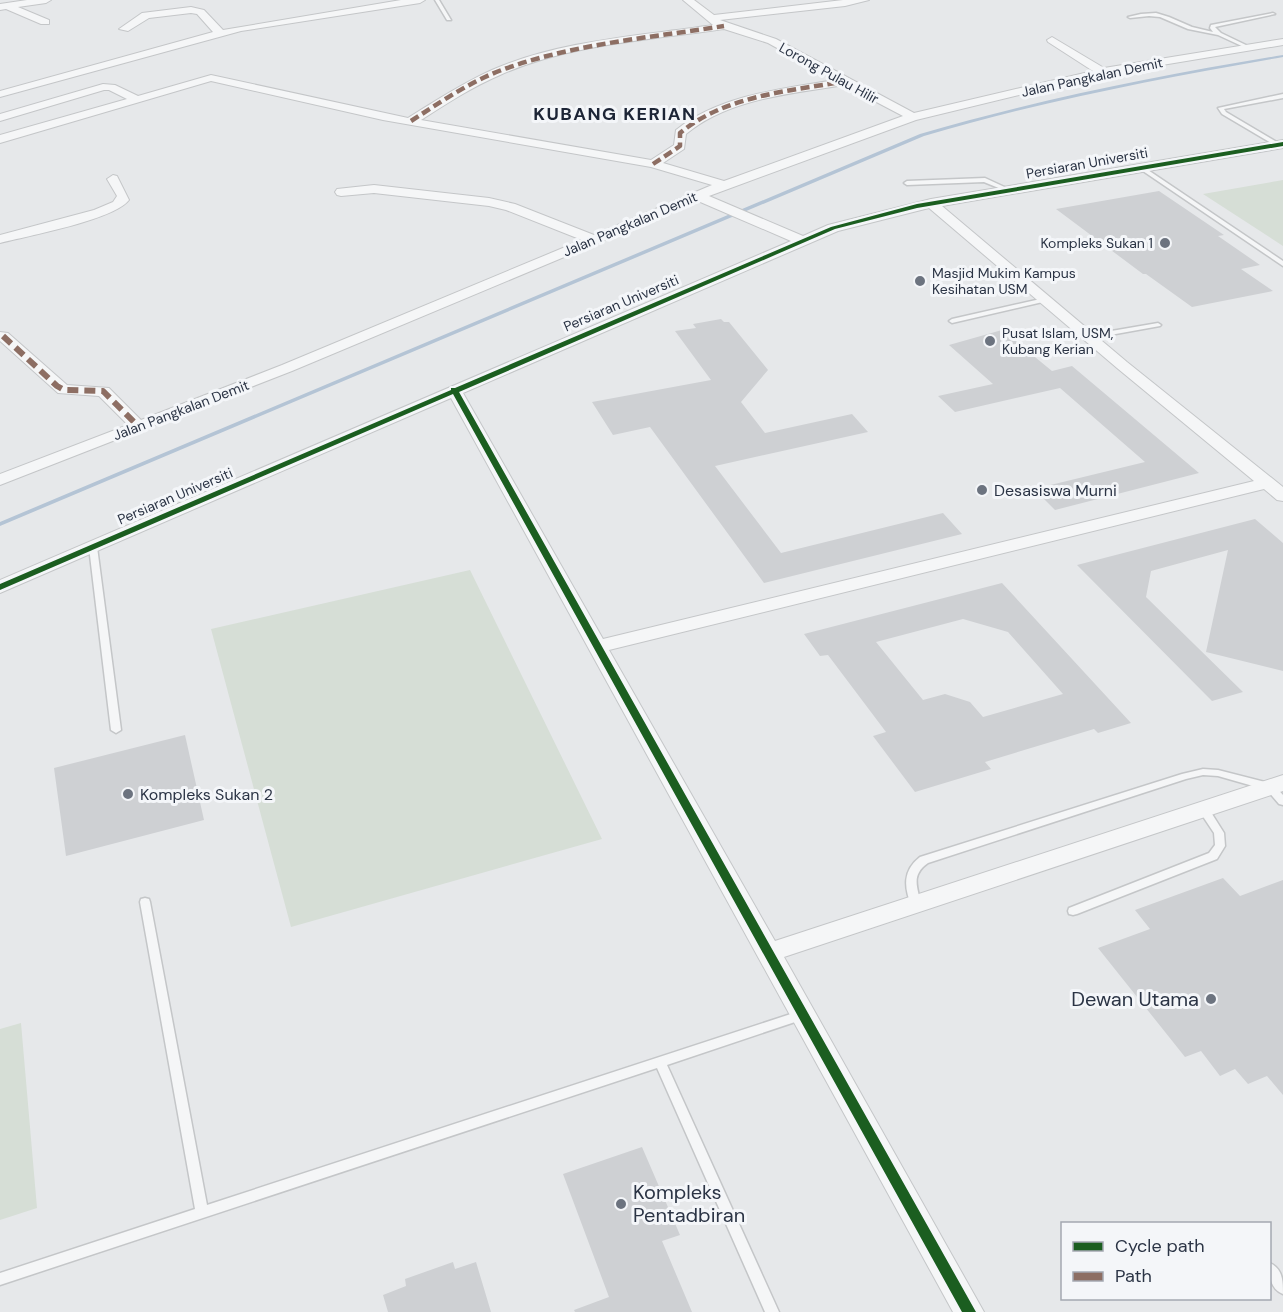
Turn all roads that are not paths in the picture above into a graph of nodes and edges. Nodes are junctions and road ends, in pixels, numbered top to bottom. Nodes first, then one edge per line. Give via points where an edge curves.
1 (46, 0) edge
2 (420, 0) edge
3 (437, 0) edge
4 (688, 0) edge
5 (795, 0) edge
6 (864, 0) edge
7 (4, 7) edge
8 (804, 8) junction
9 (1273, 14) dead end
10 (1130, 17) dead end
11 (449, 19) dead end
12 (710, 19) junction
13 (45, 22) dead end
14 (724, 26) junction
15 (124, 29) dead end
16 (220, 33) junction
17 (1219, 34) junction
18 (1052, 40) dead end
19 (1283, 42) edge
20 (1246, 47) junction
21 (1102, 72) junction
22 (847, 81) junction
23 (0, 94) edge
24 (1283, 96) edge
25 (136, 99) junction
26 (912, 117) junction
27 (0, 118) edge
28 (411, 121) junction
29 (0, 139) edge
30 (1280, 144) edge
31 (653, 164) junction
32 (1142, 168) junction
33 (113, 179) dead end
34 (907, 183) dead end
35 (724, 185) junction
36 (1008, 190) junction
37 (341, 192) dead end
38 (698, 196) junction
39 (931, 203) junction
40 (0, 238) edge
41 (593, 239) junction
42 (800, 240) junction
43 (1283, 264) edge
44 (1045, 300) junction
45 (952, 321) dead end
46 (1158, 325) dead end
47 (3, 336) dead end
48 (1088, 336) junction
49 (454, 390) junction
50 (138, 426) junction
51 (0, 480) edge
52 (1267, 483) junction
53 (1283, 496) edge
54 (93, 547) junction
55 (0, 587) edge
56 (597, 647) junction
57 (116, 730) dead end
58 (1278, 790) edge
59 (1203, 809) junction
60 (145, 902) dead end
61 (916, 904) junction
62 (1073, 911) dead end
63 (768, 953) junction
64 (803, 1015) junction
65 (660, 1062) junction
66 (202, 1213) junction
67 (1271, 1272) edge
68 (0, 1279) edge
69 (1283, 1288) edge
70 (772, 1312) edge
71 (969, 1312) edge

1 - 7 street
2 - 16 street
3 - 11 lane
4 - 12 street, Lorong Pulau Hilir
5 - 8 street
6 - 8 street
7 - 13 street
8 - 12 street
9 - 17 lane via 1213,26
10 - 17 lane via 1161,14 1190,28
12 - 14 street, Lorong Pulau Hilir
14 - 22 street, Lorong Pulau Hilir via 772,41
14 - 28 street via 561,51 497,72
15 - 16 street via 146,11 197,11
16 - 23 street
17 - 20 lane
18 - 21 street
19 - 20 street, Jalan Pangkalan Demit
20 - 21 street, Jalan Pangkalan Demit
21 - 26 street, Jalan Pangkalan Demit
22 - 26 street, Lorong Pulau Hilir
22 - 31 street via 736,104 702,116 680,133 680,146
24 - 30 lane via 1221,108
25 - 27 street via 103,87
25 - 28 street via 211,78
25 - 29 street
26 - 35 street, Jalan Pangkalan Demit
28 - 31 street
30 - 32 street, Persiaran Universiti
31 - 35 street
32 - 36 street, Persiaran Universiti
32 - 43 lane
33 - 40 street via 123,196 118,205
34 - 36 lane via 986,180
35 - 38 street, Jalan Pangkalan Demit
36 - 39 street, Persiaran Universiti
37 - 41 street via 374,189 489,202
38 - 41 street, Jalan Pangkalan Demit
38 - 42 street
39 - 42 street, Persiaran Universiti via 859,219
39 - 44 street
41 - 50 street, Jalan Pangkalan Demit via 288,368
42 - 49 street, Persiaran Universiti
44 - 45 lane
44 - 48 street
46 - 48 lane
47 - 50 street via 57,386 64,390 103,391
48 - 52 street
49 - 54 street, Persiaran Universiti
49 - 56 street
50 - 51 street, Jalan Pangkalan Demit
52 - 53 street
52 - 56 street
54 - 55 street, Persiaran Universiti
54 - 57 lane
56 - 63 street
58 - 59 street
58 - 61 lane via 1203,772 1041,821 914,866 911,874
59 - 61 street
59 - 62 lane via 1219,833 1220,846 1213,856
60 - 66 lane
61 - 63 street
63 - 64 street
64 - 65 lane
64 - 71 street
65 - 66 lane
65 - 70 lane
66 - 68 lane
67 - 69 lane

